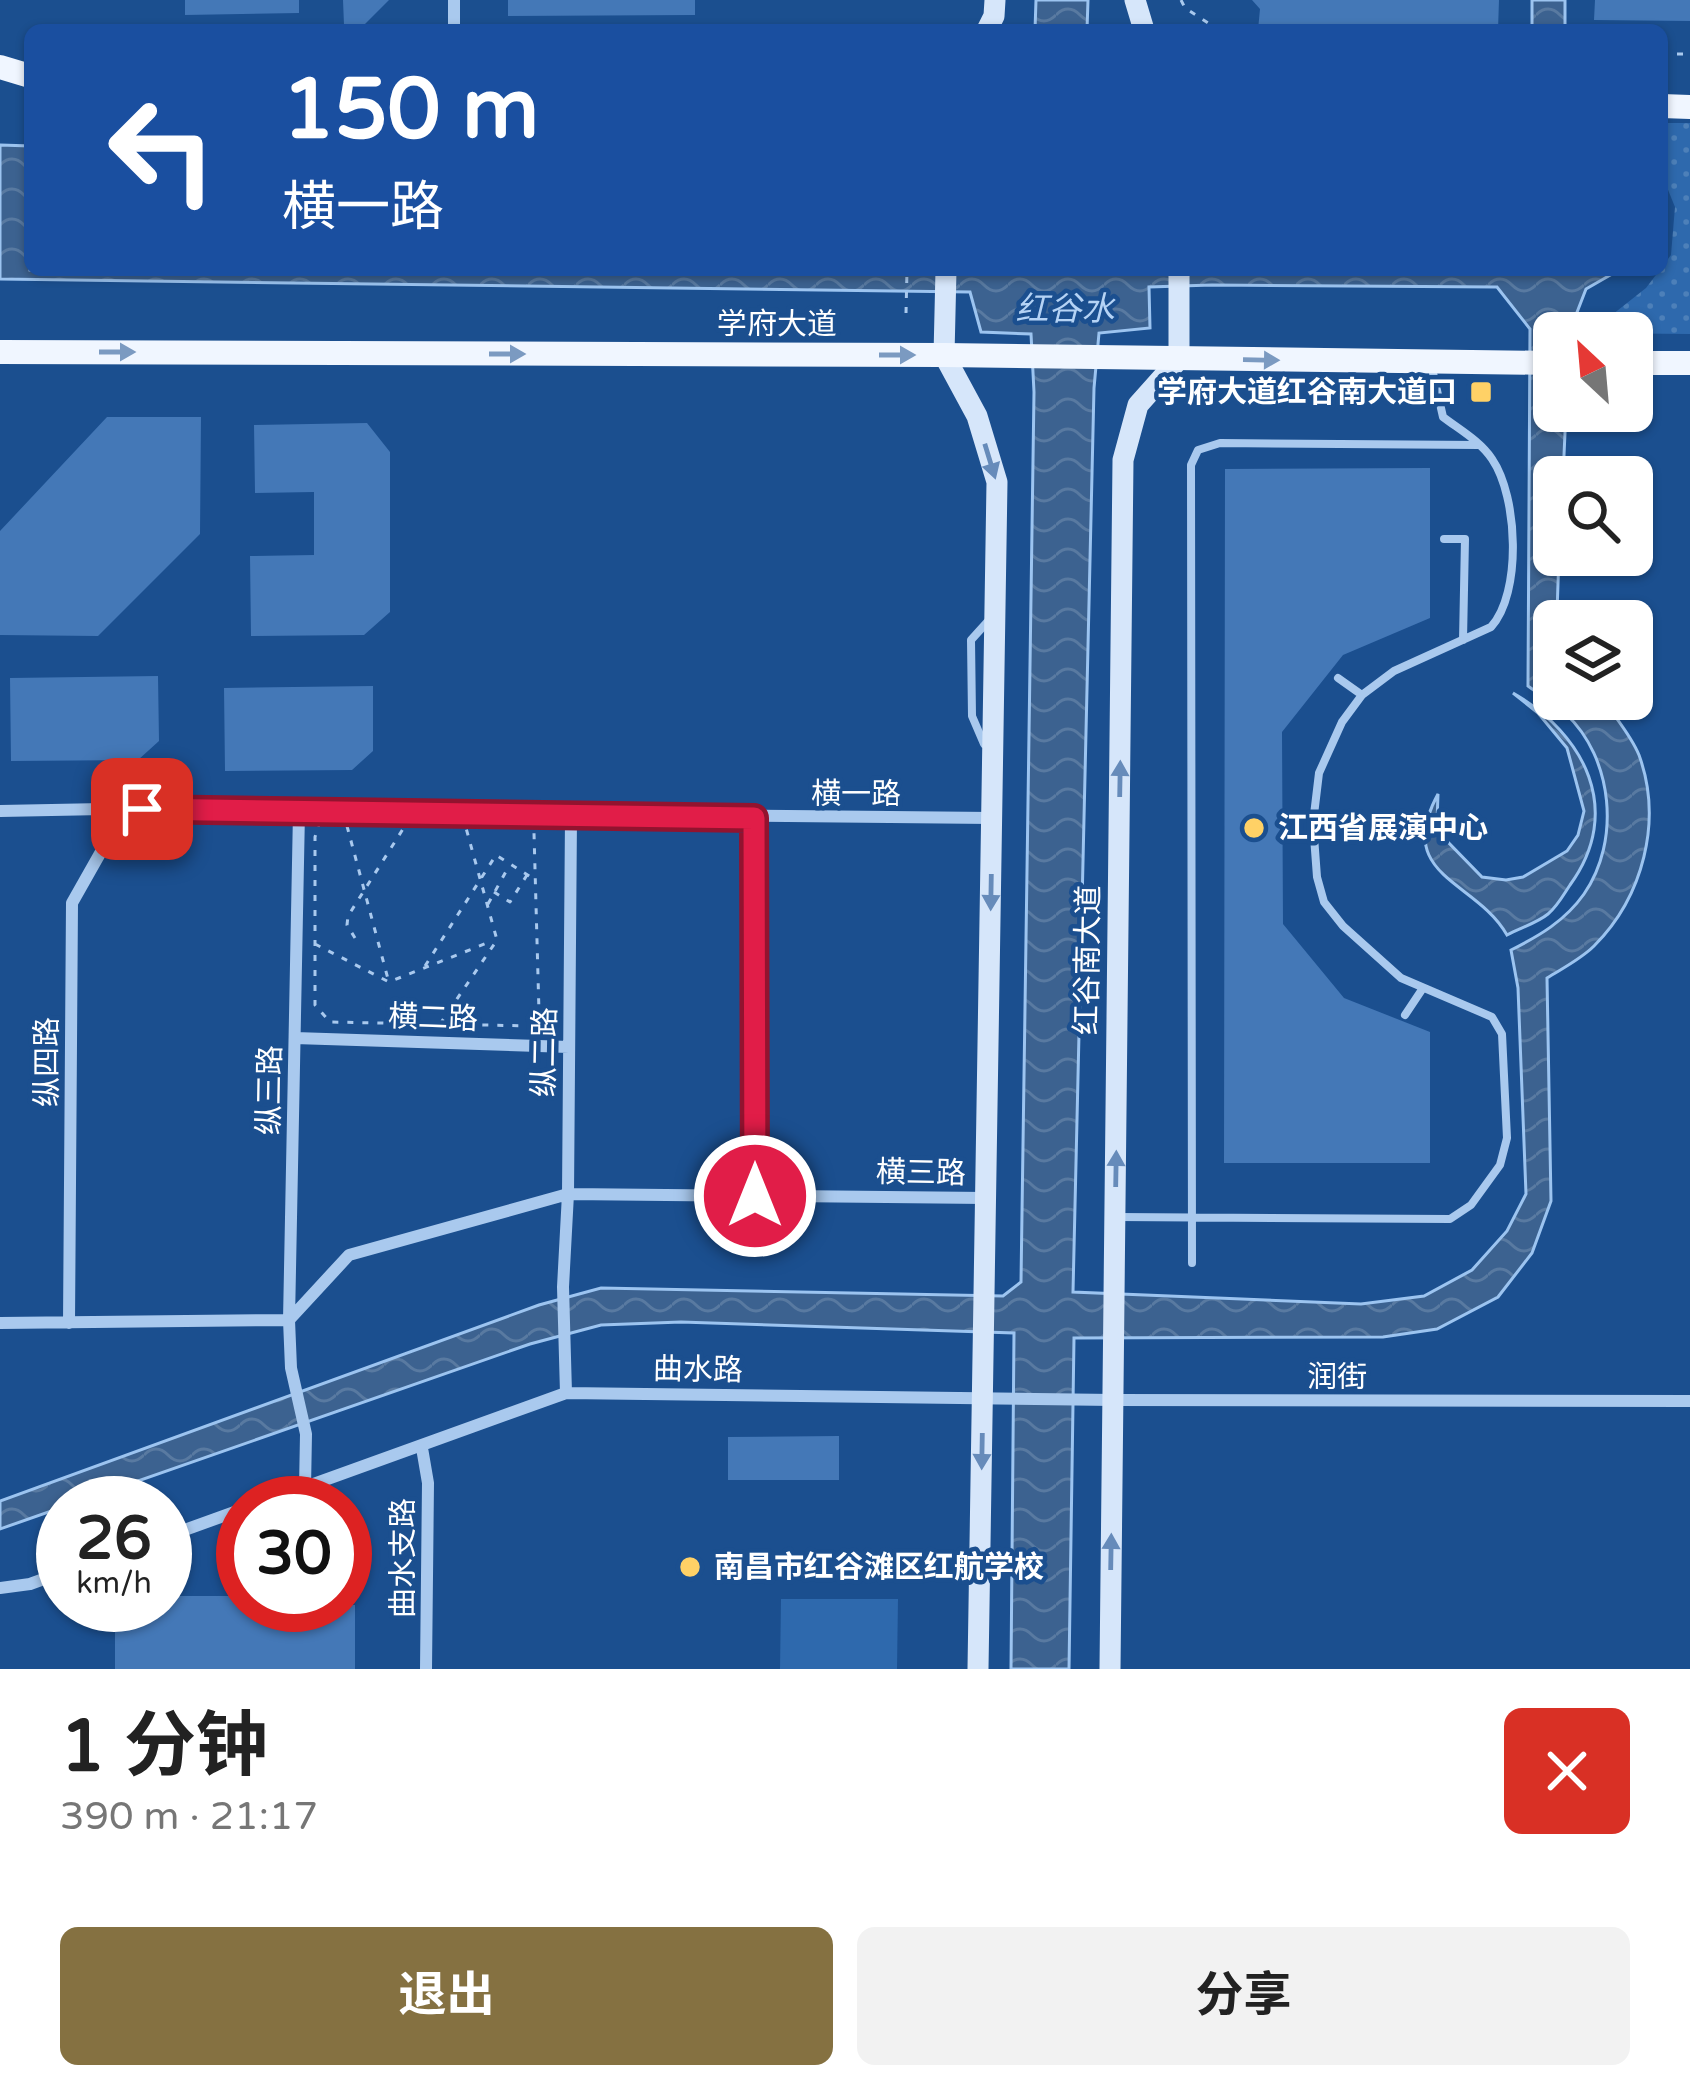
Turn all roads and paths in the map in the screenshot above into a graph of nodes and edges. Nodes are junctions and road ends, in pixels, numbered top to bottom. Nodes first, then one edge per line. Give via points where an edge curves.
1 (1181, 0) edge
2 (1210, 24) edge
3 (907, 276) edge
4 (946, 276) edge
5 (1179, 276) edge
6 (906, 313) dead end
7 (2, 352) edge
8 (944, 355) junction
9 (1179, 358) junction
10 (1431, 362) junction
11 (1533, 363) edge
12 (1653, 363) edge
13 (1690, 363) edge
14 (1481, 445) junction
15 (1444, 539) dead end
16 (1463, 640) junction
17 (1338, 678) dead end
18 (1362, 695) junction
19 (103, 808) junction
20 (0, 812) edge
21 (299, 812) junction
22 (344, 814) junction
23 (462, 816) junction
24 (410, 817) junction
25 (571, 817) junction
26 (754, 818) junction
27 (992, 818) junction
28 (510, 864) junction
29 (527, 875) junction
30 (481, 879) junction
31 (536, 880) junction
32 (364, 891) junction
33 (494, 892) junction
34 (488, 904) junction
35 (355, 938) dead end
36 (497, 940) junction
37 (315, 944) junction
38 (424, 968) junction
39 (389, 982) junction
40 (1423, 988) junction
41 (1405, 1016) dead end
42 (440, 1024) junction
43 (295, 1038) junction
44 (569, 1047) junction
45 (568, 1193) junction
46 (755, 1196) junction
47 (986, 1198) junction
48 (1115, 1217) junction
49 (1192, 1218) junction
50 (1192, 1263) dead end
51 (289, 1320) junction
52 (0, 1323) edge
53 (69, 1323) junction
54 (566, 1393) junction
55 (984, 1397) junction
56 (1112, 1400) junction
57 (1690, 1401) edge
58 (422, 1448) junction
59 (305, 1476) edge
60 (340, 1476) edge
61 (36, 1581) edge
62 (0, 1588) edge
63 (426, 1669) edge
64 (978, 1669) edge
65 (1110, 1669) edge

1 - 2 path
3 - 6 path
4 - 8 main road
5 - 9 main road
7 -> 8 main road, 学府大道
8 - 9 main road, 学府大道
8 -> 27 main road via 977,416 997,482
9 -> 10 main road, 学府大道
48 -> 9 main road, 红谷南大道 via 1123,460 1138,405
10 - 11 main road, 学府大道
10 - 14 lane via 1443,417
12 - 13 main road
14 - 16 lane via 1507,493 1513,582 1501,615
14 - 49 lane via 1220,443 1198,450 1191,465
15 - 16 lane via 1465,539
16 - 18 lane via 1394,670
17 - 18 lane
18 - 40 lane via 1319,773 1317,878 1342,926
19 - 20 street, 横一路
19 - 21 street, 横一路
19 - 53 street, 纵四路 via 102,850 72,903
21 - 22 street, 横一路
21 - 43 street, 纵三路
22 - 23 street, 横一路
22 - 24 path
22 - 32 path
22 - 37 path via 320,820 315,837
23 - 24 path
23 - 25 street, 横一路
23 - 30 path
23 - 31 path via 517,818 527,826
24 - 32 path
25 - 26 street, 横一路
25 - 44 street, 纵二路
26 - 27 street, 横一路
26 - 46 street
27 -> 47 main road
28 - 29 path
28 - 30 path via 496,855
28 - 33 path
29 - 31 path
29 - 33 path via 510,902
30 - 34 path
30 - 38 path
31 - 42 path via 535,1026
32 - 35 path via 348,916
32 - 39 path
33 - 34 path
34 - 36 path
36 - 38 path
36 - 42 path
37 - 39 path
37 - 42 path via 315,1005 330,1022
38 - 39 path
40 - 41 lane
40 - 49 lane via 1492,1017 1502,1034 1507,1138 1500,1165 1471,1205 1450,1219
43 - 44 street, 横二路
43 - 51 street, 纵三路
44 - 45 street, 纵二路
45 - 46 street, 横三路
45 - 51 street, 横三路 via 349,1255
45 - 54 street, 纵二路
46 - 47 street, 横三路
47 - 55 main road
48 - 49 lane
48 - 56 main road, 红谷南大道
49 - 50 lane
51 - 53 street
51 - 59 street, 纵三路
52 - 53 street
54 - 55 street, 曲水路
54 - 58 street, 曲水路
55 - 56 street, 润街
55 -> 64 main road
56 - 57 street, 润街
65 -> 56 main road, 红谷南大道
58 - 60 street, 曲水路
58 - 63 street, 曲水支路
61 - 62 street

